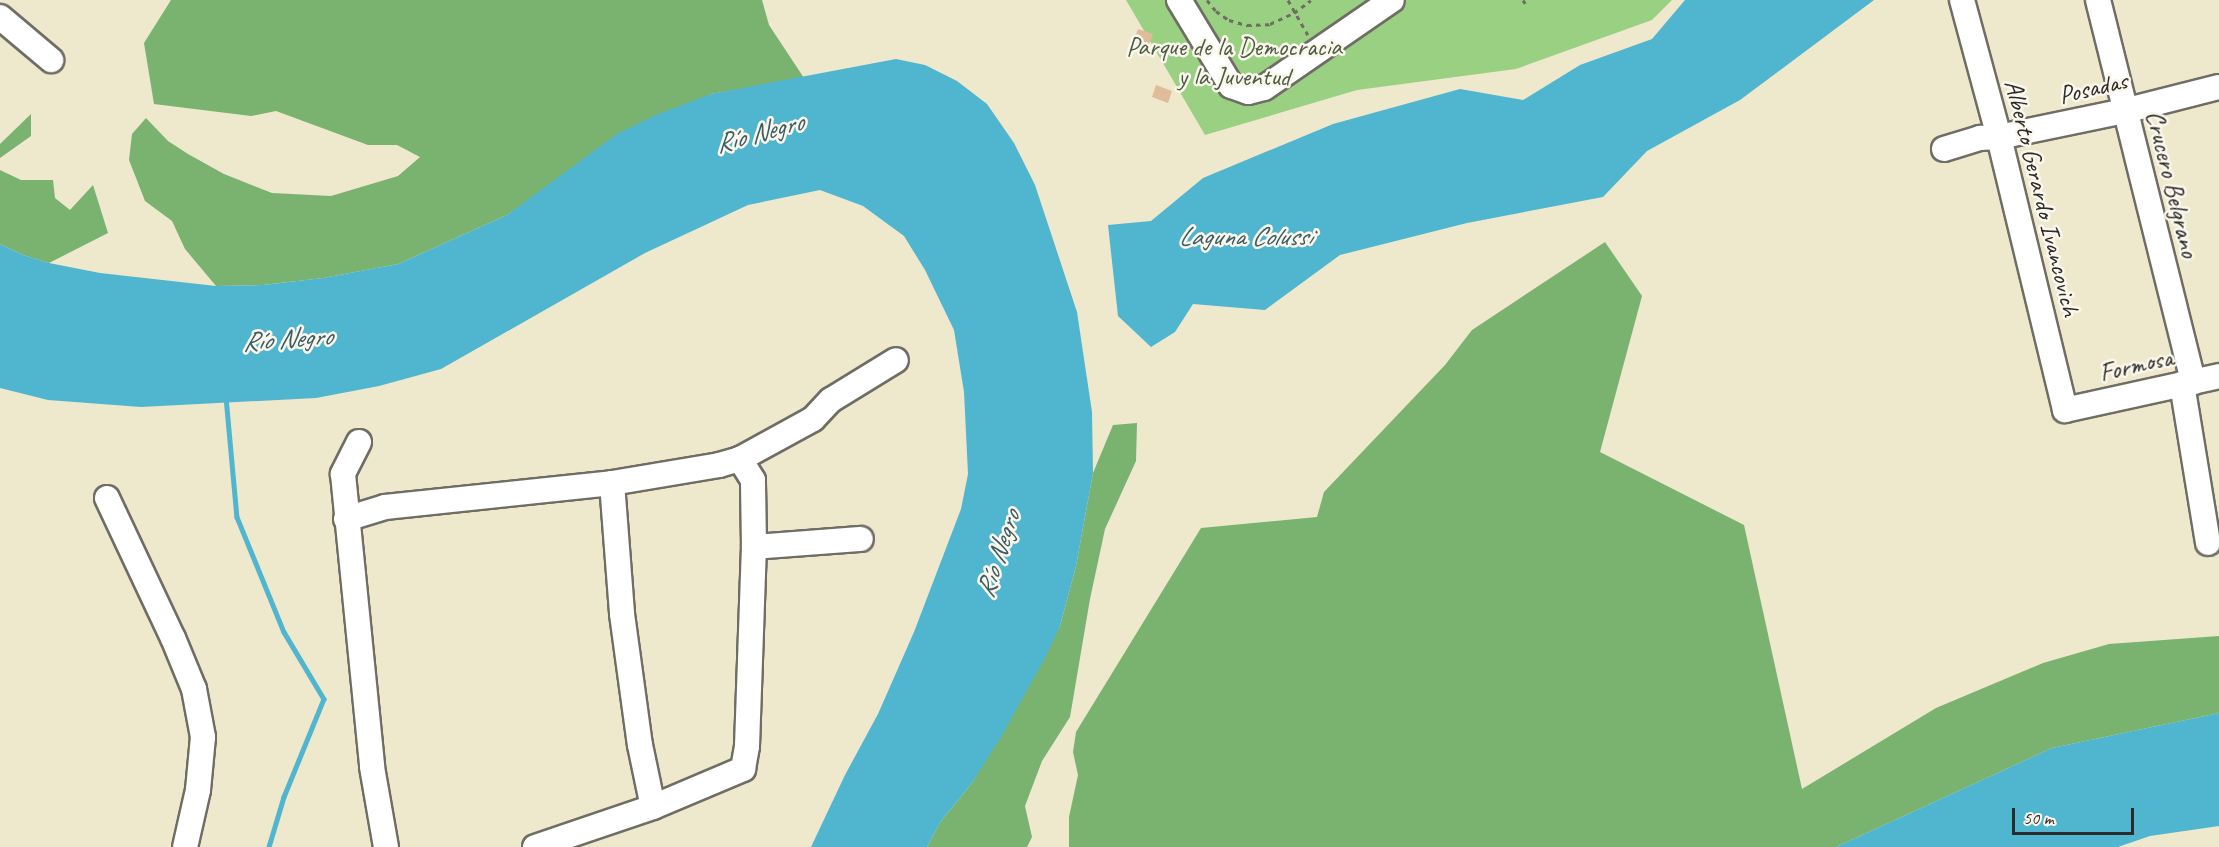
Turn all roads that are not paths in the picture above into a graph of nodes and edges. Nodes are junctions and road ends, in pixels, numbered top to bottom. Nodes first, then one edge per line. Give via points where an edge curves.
1 (1179, 0) edge
2 (1392, 0) edge
3 (1962, 0) edge
4 (2098, 0) edge
5 (0, 17) edge
6 (51, 60) dead end
7 (2219, 87) edge
8 (2124, 111) junction
9 (1999, 137) junction
10 (1944, 149) dead end
11 (896, 360) dead end
12 (2219, 376) edge
13 (2188, 383) junction
14 (2065, 410) joint
15 (359, 442) dead end
16 (740, 459) junction
17 (612, 483) junction
18 (107, 498) dead end
19 (346, 519) junction
20 (861, 538) dead end
21 (2208, 543) dead end
22 (754, 547) junction
23 (653, 807) junction
24 (185, 847) edge
25 (386, 847) edge
26 (535, 847) edge

1 - 2 street via 1231,86 1248,92 1264,88
3 - 9 street, Alberto Gerardo Ivancovich
4 - 8 street, Crucero Belgrano
5 - 6 street
7 - 8 street, Posadas
8 - 9 street, Posadas
8 - 13 street, Crucero Belgrano
9 - 10 street, Posadas via 1980,138
9 - 14 street, Alberto Gerardo Ivancovich
11 - 16 street via 831,400 813,419
12 - 13 street, Formosa
13 - 14 street, Formosa
13 - 21 street, Crucero Belgrano
15 - 19 street via 342,474
16 - 17 street
16 - 22 street via 753,480
17 - 19 street via 417,502
17 - 23 street via 622,614 640,745
18 - 24 street via 194,689 203,737 198,790
19 - 25 street via 372,766
20 - 22 street
22 - 23 street via 747,746 742,769
23 - 26 street

